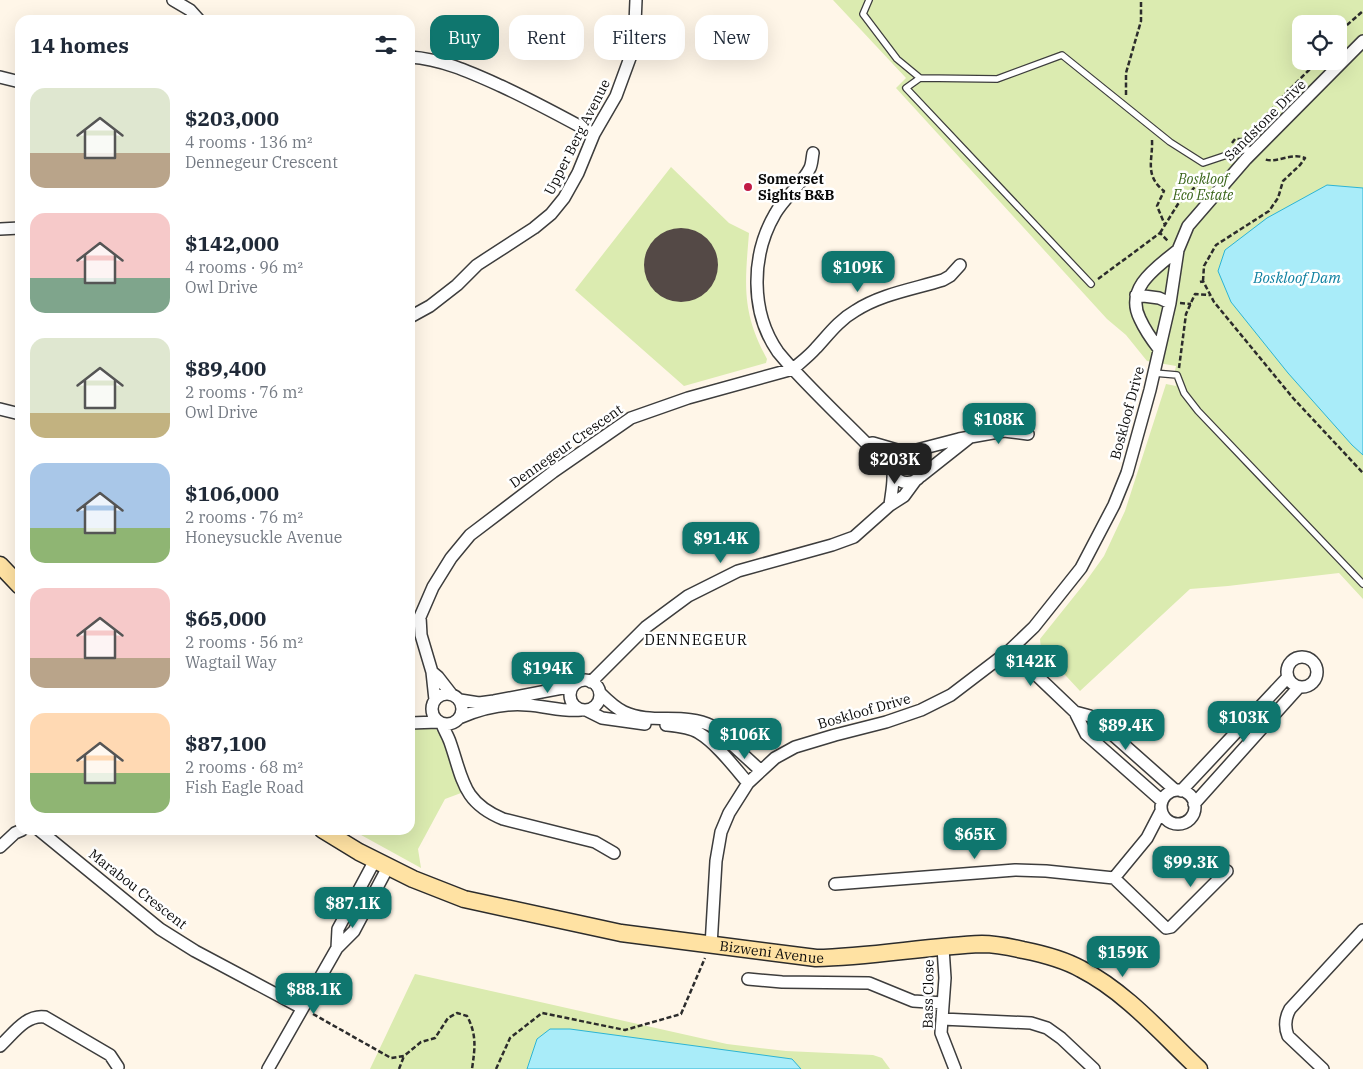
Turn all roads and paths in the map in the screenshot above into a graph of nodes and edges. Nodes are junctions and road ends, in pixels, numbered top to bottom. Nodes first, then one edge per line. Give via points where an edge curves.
1 (173, 0) edge
2 (636, 0) edge
3 (869, 0) edge
4 (1363, 11) edge
5 (194, 15) edge
6 (1347, 25) edge
7 (1363, 41) edge
8 (415, 57) edge
9 (0, 77) edge
10 (920, 78) junction
11 (15, 81) edge
12 (594, 134) junction
13 (1255, 150) junction
14 (813, 153) dead end
15 (15, 228) edge
16 (0, 229) edge
17 (1178, 250) junction
18 (960, 265) dead end
19 (1091, 284) joint
20 (1136, 294) junction
21 (1210, 295) junction
22 (1170, 302) junction
23 (415, 314) edge
24 (1159, 350) junction
25 (793, 369) junction
26 (1154, 373) junction
27 (1178, 375) junction
28 (0, 408) edge
29 (15, 412) edge
30 (1028, 434) dead end
31 (971, 437) junction
32 (867, 444) junction
33 (906, 452) junction
34 (892, 472) junction
35 (1363, 473) edge
36 (918, 479) junction
37 (890, 505) junction
38 (0, 565) edge
39 (15, 581) edge
40 (1363, 584) edge
41 (415, 616) edge
42 (1010, 650) junction
43 (432, 672) junction
44 (1287, 678) junction
45 (591, 682) junction
46 (573, 686) junction
47 (1299, 688) junction
48 (600, 693) junction
49 (456, 697) junction
50 (433, 705) junction
51 (584, 710) junction
52 (1075, 712) junction
53 (415, 720) edge
54 (458, 720) junction
55 (415, 723) edge
56 (440, 723) junction
57 (703, 728) junction
58 (450, 741) junction
59 (733, 745) junction
60 (723, 754) junction
61 (761, 771) junction
62 (748, 783) junction
63 (1178, 790) junction
64 (1194, 804) junction
65 (1162, 806) junction
66 (1174, 823) junction
67 (15, 833) edge
68 (45, 835) edge
69 (332, 835) edge
70 (1147, 838) junction
71 (0, 847) edge
72 (614, 853) dead end
73 (382, 863) junction
74 (1227, 871) dead end
75 (1114, 878) junction
76 (835, 884) dead end
77 (1363, 930) edge
78 (711, 946) junction
79 (943, 948) junction
80 (748, 979) dead end
81 (943, 1003) junction
82 (302, 1008) junction
83 (942, 1019) junction
84 (0, 1046) edge
85 (404, 1056) junction
86 (118, 1067) dead end
87 (268, 1069) edge
88 (399, 1069) edge
89 (472, 1069) edge
90 (496, 1069) edge
91 (955, 1069) edge
92 (1094, 1069) edge
93 (1199, 1069) edge
94 (1324, 1069) edge

1 - 5 street
2 - 12 street, Upper Berg Avenue via 634,47 616,96
3 - 10 lane via 863,14 897,60
4 - 6 path
7 - 13 street, Sandstone Drive
8 - 12 street via 466,71
9 - 11 street
10 - 13 lane via 997,79 1062,55 1170,142 1203,163 1242,150
10 - 19 lane via 906,88
12 - 23 street, Upper Berg Avenue via 578,173 551,214
13 - 17 street, Sandstone Drive via 1188,226
13 - 21 path via 1269,161 1298,155 1305,158 1283,181 1278,198 1269,210 1216,246 1204,266 1201,282
14 - 25 street via 810,168 775,213 767,230 758,270 763,322 778,351
15 - 16 street
17 - 19 path via 1160,233
17 - 20 street via 1152,271
17 - 22 street, Boskloof Drive
18 - 25 street via 943,280 865,304 837,325
20 - 22 street
20 - 24 street via 1139,318
21 - 27 path via 1195,294 1186,314
21 - 35 path via 1292,398
22 - 24 street, Boskloof Drive
24 - 26 street, Boskloof Drive
25 - 32 street
25 - 41 street, Dennegeur Crescent via 688,398 631,418 616,427 470,535 450,558
26 - 27 lane
26 - 42 street, Boskloof Drive via 1127,473 1100,534 1081,568 1034,627
27 - 40 lane via 1184,393 1198,411
28 - 29 street
30 - 31 street via 1004,430
31 - 33 street
31 - 36 street
32 - 33 street
32 - 34 street
33 - 34 street via 894,459
33 - 36 street via 915,454 923,464
34 - 36 street via 903,483
34 - 37 street
36 - 37 street via 904,496
37 - 45 street via 854,537 738,571 688,596 646,627
38 - 39 street
41 - 43 street, Dennegeur Crescent
42 - 52 street
42 - 61 street, Boskloof Drive via 951,695 886,722 795,747 775,758
43 - 49 street, Dennegeur Crescent
43 - 50 street, Dennegeur Crescent
44 - 47 street
44 - 47 street via 1287,668 1293,660 1302,657 1311,661 1316,669 1316,679 1309,686
44 - 63 street
45 - 46 street via 581,680
45 - 48 street
46 - 49 street via 494,701 478,702
46 - 51 street via 570,700
47 - 64 street
48 - 51 street via 595,706
48 - 57 street via 617,708 640,717 689,719
49 - 50 street via 442,695
49 - 54 street via 462,709
50 - 53 street
50 - 56 street via 435,718
51 - 54 street via 527,704 486,709
51 - 57 street via 602,718
52 - 63 street via 1096,720
52 - 65 street via 1086,734
54 - 56 street
54 - 58 street
55 - 56 street
56 - 58 street
57 - 59 street via 712,726
57 - 60 street
58 - 72 street via 462,781 477,804 489,813 595,842
59 - 60 street
59 - 61 street
60 - 62 street
61 - 62 street, Boskloof Drive
62 - 78 street, Boskloof Drive via 721,832
63 - 64 street via 1189,795
63 - 65 street via 1165,796
64 - 66 street via 1190,819 1181,824
65 - 66 street via 1166,819
65 - 70 street
66 - 70 street
67 - 71 street
68 - 82 street, Marabou Crescent via 160,929
69 - 73 street, Bizweni Avenue
70 - 75 street
73 - 78 street, Bizweni Avenue via 464,899 622,933
73 - 82 street via 338,929 337,948
74 - 75 street via 1171,927 1166,928
75 - 76 street via 1015,870
77 - 94 street via 1286,1017 1288,1036
78 - 79 street, Bizweni Avenue via 816,958
78 - 90 path via 681,1014 625,1030 542,1013 510,1038
79 - 81 street, Bass Close
79 - 93 street, Bizweni Avenue via 984,944 1013,948 1045,954 1080,968 1126,1001
80 - 81 street via 869,983 898,996
81 - 83 street, Bass Close
82 - 85 path via 390,1058
82 - 87 street
83 - 91 street, Bass Close via 941,1033
83 - 92 street via 1031,1023 1048,1028
84 - 86 street via 27,1020 39,1016 110,1055
85 - 88 path
85 - 89 path via 421,1042 435,1038 448,1018 457,1013 467,1016 473,1027

